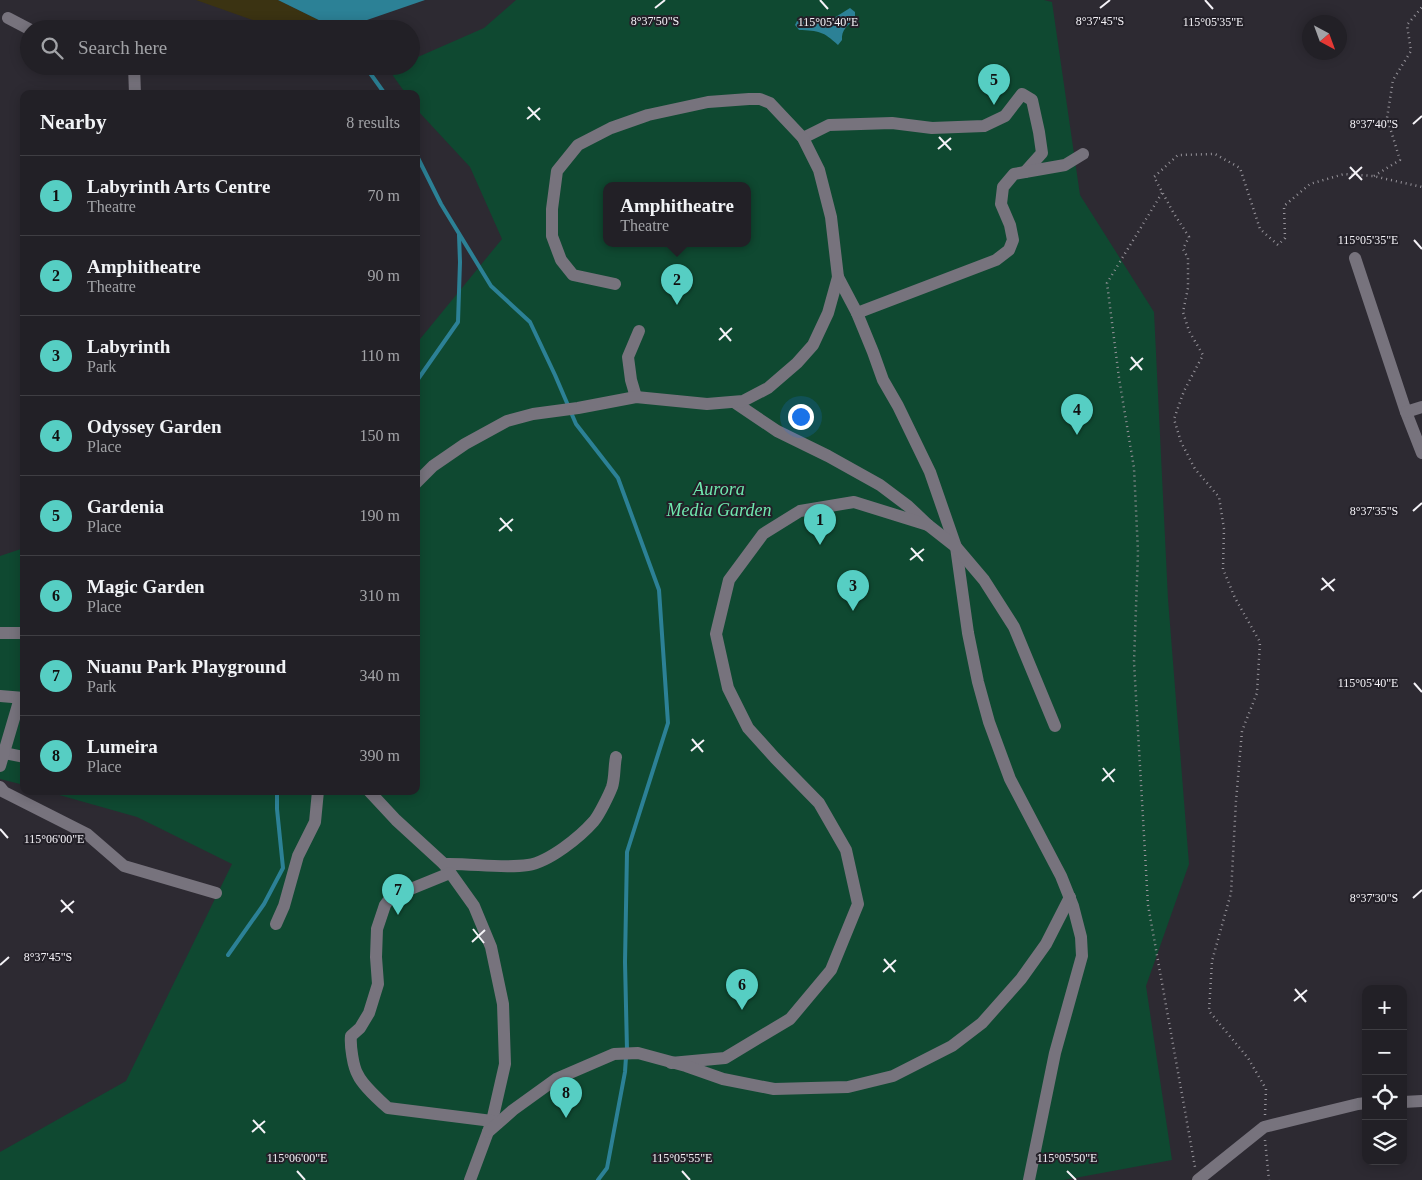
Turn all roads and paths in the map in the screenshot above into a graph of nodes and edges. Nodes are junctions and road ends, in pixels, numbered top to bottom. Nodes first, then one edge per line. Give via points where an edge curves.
1 (1422, 7) edge
2 (8, 18) dead end
3 (20, 24) edge
4 (134, 75) edge
5 (135, 90) edge
6 (803, 138) junction
7 (1083, 154) dead end
8 (1025, 172) junction
9 (1373, 176) junction
10 (1422, 187) edge
11 (1162, 193) junction
12 (1355, 258) dead end
13 (838, 277) junction
14 (615, 284) dead end
15 (856, 313) junction
16 (639, 331) dead end
17 (636, 397) junction
18 (734, 402) junction
19 (1422, 407) edge
20 (1406, 412) junction
21 (1422, 453) edge
22 (420, 479) edge
23 (928, 525) junction
24 (956, 547) junction
25 (0, 633) edge
26 (20, 633) edge
27 (0, 696) edge
28 (20, 698) edge
29 (20, 703) edge
30 (1055, 726) dead end
31 (2, 752) edge
32 (20, 755) edge
33 (616, 757) dead end
34 (0, 766) edge
35 (0, 787) edge
36 (318, 795) edge
37 (373, 795) edge
38 (447, 868) junction
39 (216, 893) dead end
40 (1070, 896) junction
41 (276, 924) dead end
42 (671, 1063) junction
43 (1422, 1101) edge
44 (1407, 1102) edge
45 (1362, 1104) edge
46 (490, 1127) junction
47 (1264, 1127) junction
48 (1197, 1175) edge
49 (470, 1180) edge
50 (1029, 1180) edge
51 (1269, 1180) edge

1 - 9 path via 1407,25 1411,51 1393,80 1387,118 1400,160
2 - 3 street
4 - 5 street
6 - 8 street via 829,125 892,122 932,128 984,126 1005,116 1022,94 1032,100 1042,154
6 - 13 street via 818,170 832,217
6 - 14 street via 770,103 749,98 708,102 648,115 611,128 578,145 557,171 552,236 561,260 573,275
7 - 8 street via 1064,165
8 - 15 street via 1014,174 1003,187 1001,204 1013,240 1009,250 996,260
9 - 10 path
9 - 11 path via 1344,174 1310,184 1284,206 1285,238 1278,245 1260,229 1240,168 1216,154 1178,155 1154,177
11 - 47 path via 1189,237 1183,249 1188,258 1188,288 1183,312 1189,332 1203,355 1174,419 1195,469 1219,496 1224,529 1223,569 1260,642 1256,693 1242,731 1231,893 1212,961 1209,1011 1248,1058 1266,1088
11 - 48 path via 1108,283 1134,468 1138,552 1134,662 1148,905
12 - 20 street
13 - 15 street
13 - 18 street via 828,312 813,345 768,388 743,401
15 - 24 street via 883,380 930,472
16 - 17 street via 628,357
17 - 18 street via 707,404
17 - 22 street via 507,421 465,444
18 - 23 street via 778,431 880,485
19 - 20 street
20 - 21 street
23 - 24 street
23 - 42 street via 854,502 800,511 763,534 729,580 716,634 728,688 748,728 818,803 846,850 858,904 831,970 790,1019 725,1058
24 - 30 street via 984,580 1014,627
24 - 40 street via 968,633 989,722 1010,779
25 - 26 street
27 - 28 street
29 - 31 street
31 - 32 street
31 - 34 street
33 - 38 street via 612,786 594,820 551,857 529,865
35 - 39 street via 87,834 124,866
36 - 41 street via 315,822 298,856
37 - 38 street
38 - 46 street via 474,906 491,947 503,1004 505,1064
38 - 46 street via 391,897 385,905 378,929 378,984 369,1013 351,1036 350,1044 358,1075 388,1108
40 - 42 street via 1046,944 982,1023 952,1046 894,1076 848,1087 774,1089 722,1079
40 - 50 street via 1081,937 1082,956 1055,1054
42 - 46 street via 638,1053 614,1054 556,1079
43 - 44 street
45 - 47 street
46 - 49 street
47 - 48 street
47 - 51 path

